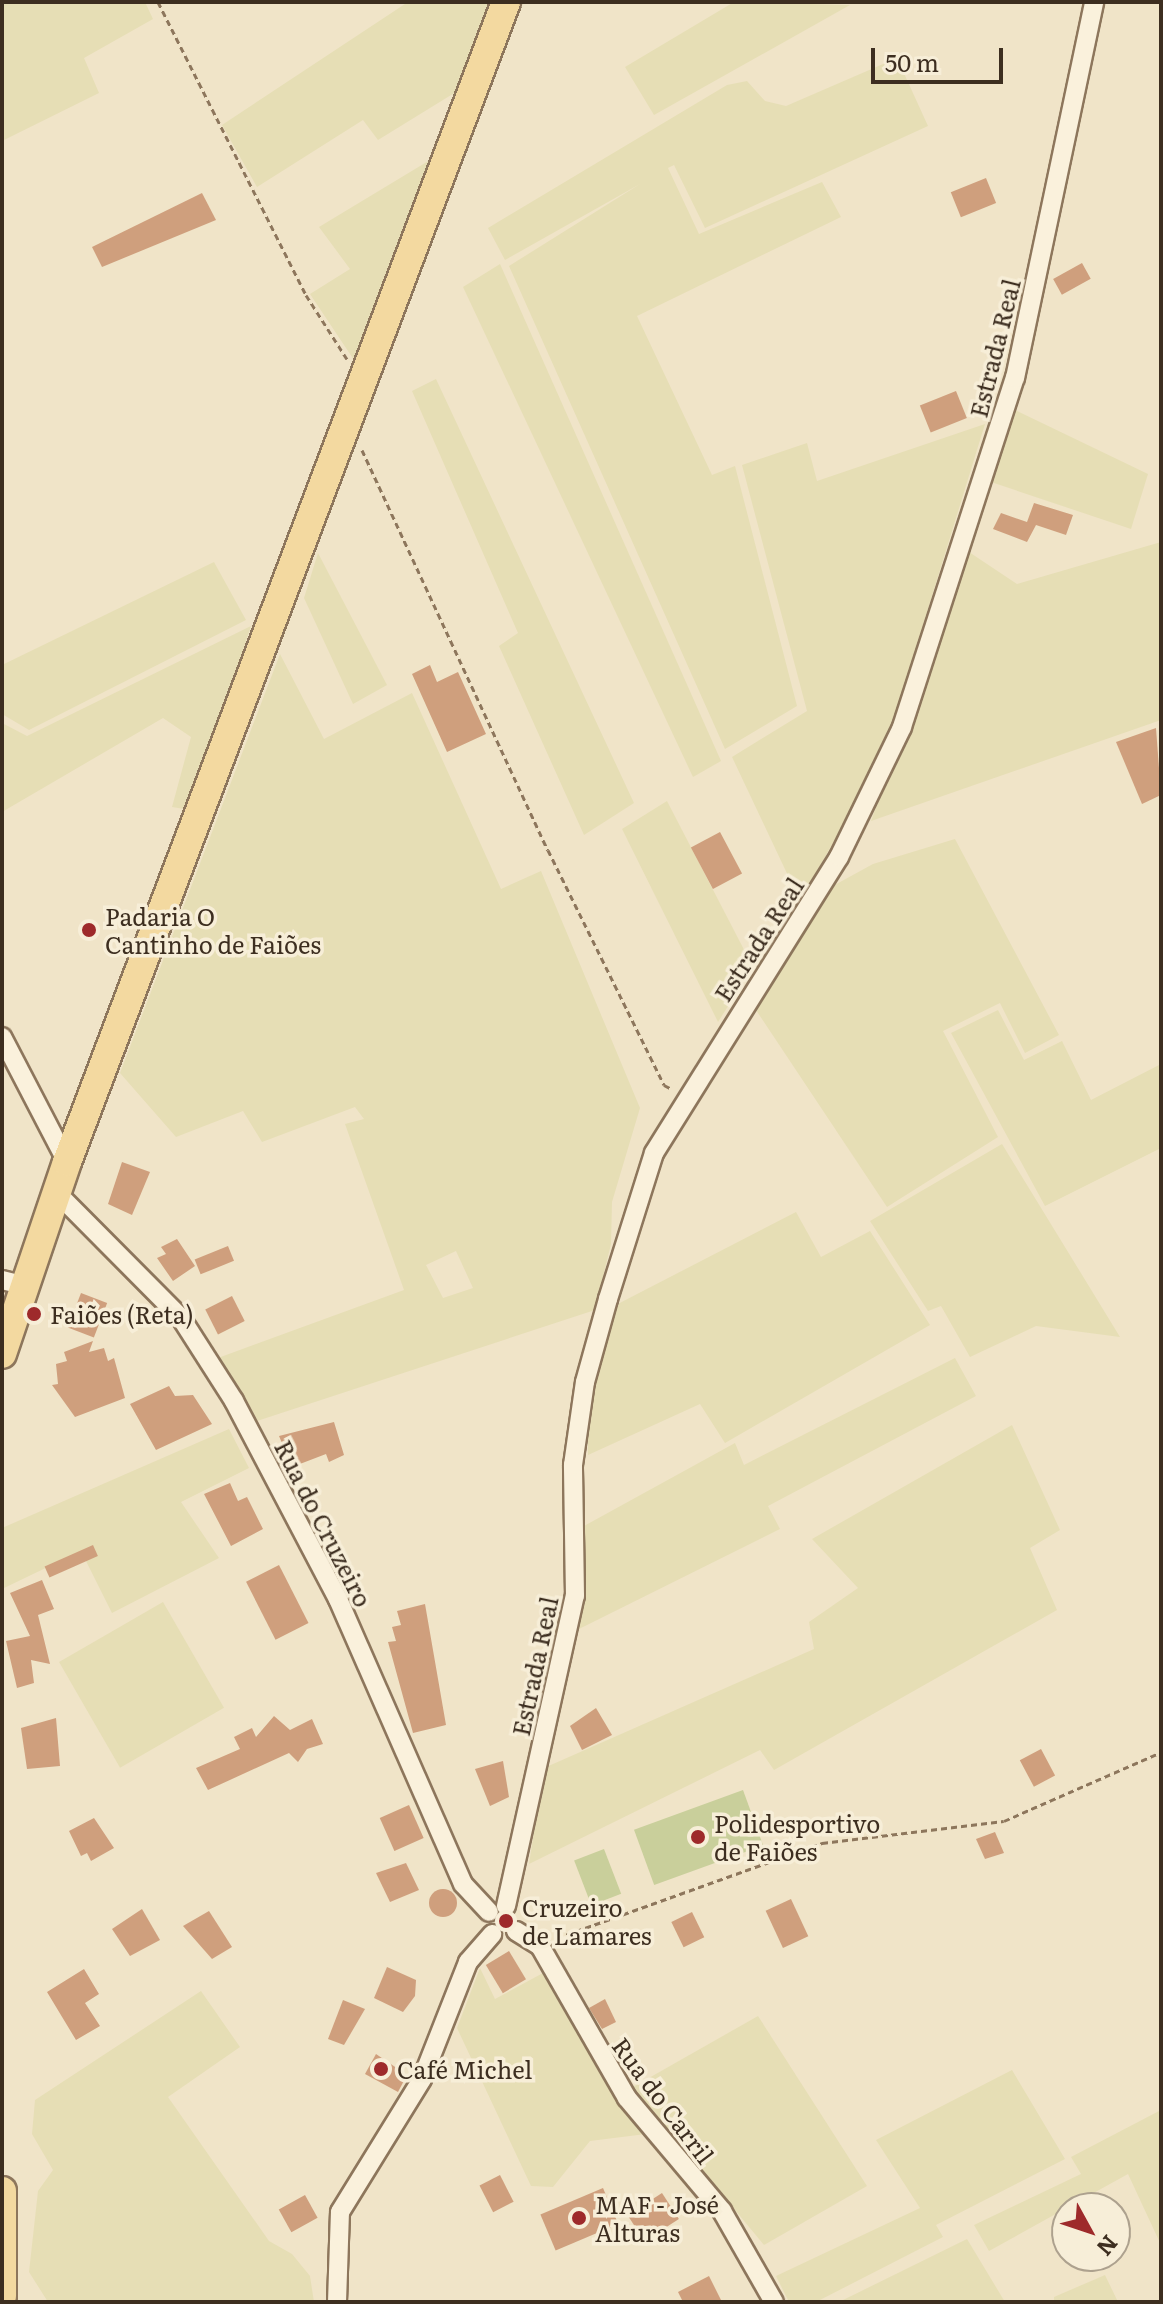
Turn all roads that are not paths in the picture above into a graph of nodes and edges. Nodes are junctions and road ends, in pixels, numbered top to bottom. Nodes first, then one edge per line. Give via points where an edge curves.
1 (506, 2) edge
2 (1094, 2) edge
3 (2, 1037) edge
4 (67, 1162) junction
5 (57, 1193) junction
6 (14, 1283) edge
7 (2, 1354) edge
8 (498, 1909) junction
9 (516, 1931) junction
10 (492, 1934) junction
11 (2, 2191) edge
12 (2, 2298) edge
13 (13, 2302) edge
14 (337, 2302) edge
15 (774, 2302) edge

1 - 4 main road
2 - 8 street, Estrada Real via 1015,378 902,727 839,857 654,1153 585,1382 573,1465 575,1596
3 - 4 street
4 - 5 main road
5 - 6 main road
5 - 8 street, Rua do Cruzeiro via 181,1318 234,1401 338,1599 463,1884
6 - 7 main road
8 - 9 street via 516,1913
8 - 10 street
9 - 10 street via 507,1937
9 - 15 street, Rua do Carril via 540,1946 627,2098 722,2211
10 - 14 street via 468,1962 422,2079 340,2212
11 - 12 main road
12 - 13 street

